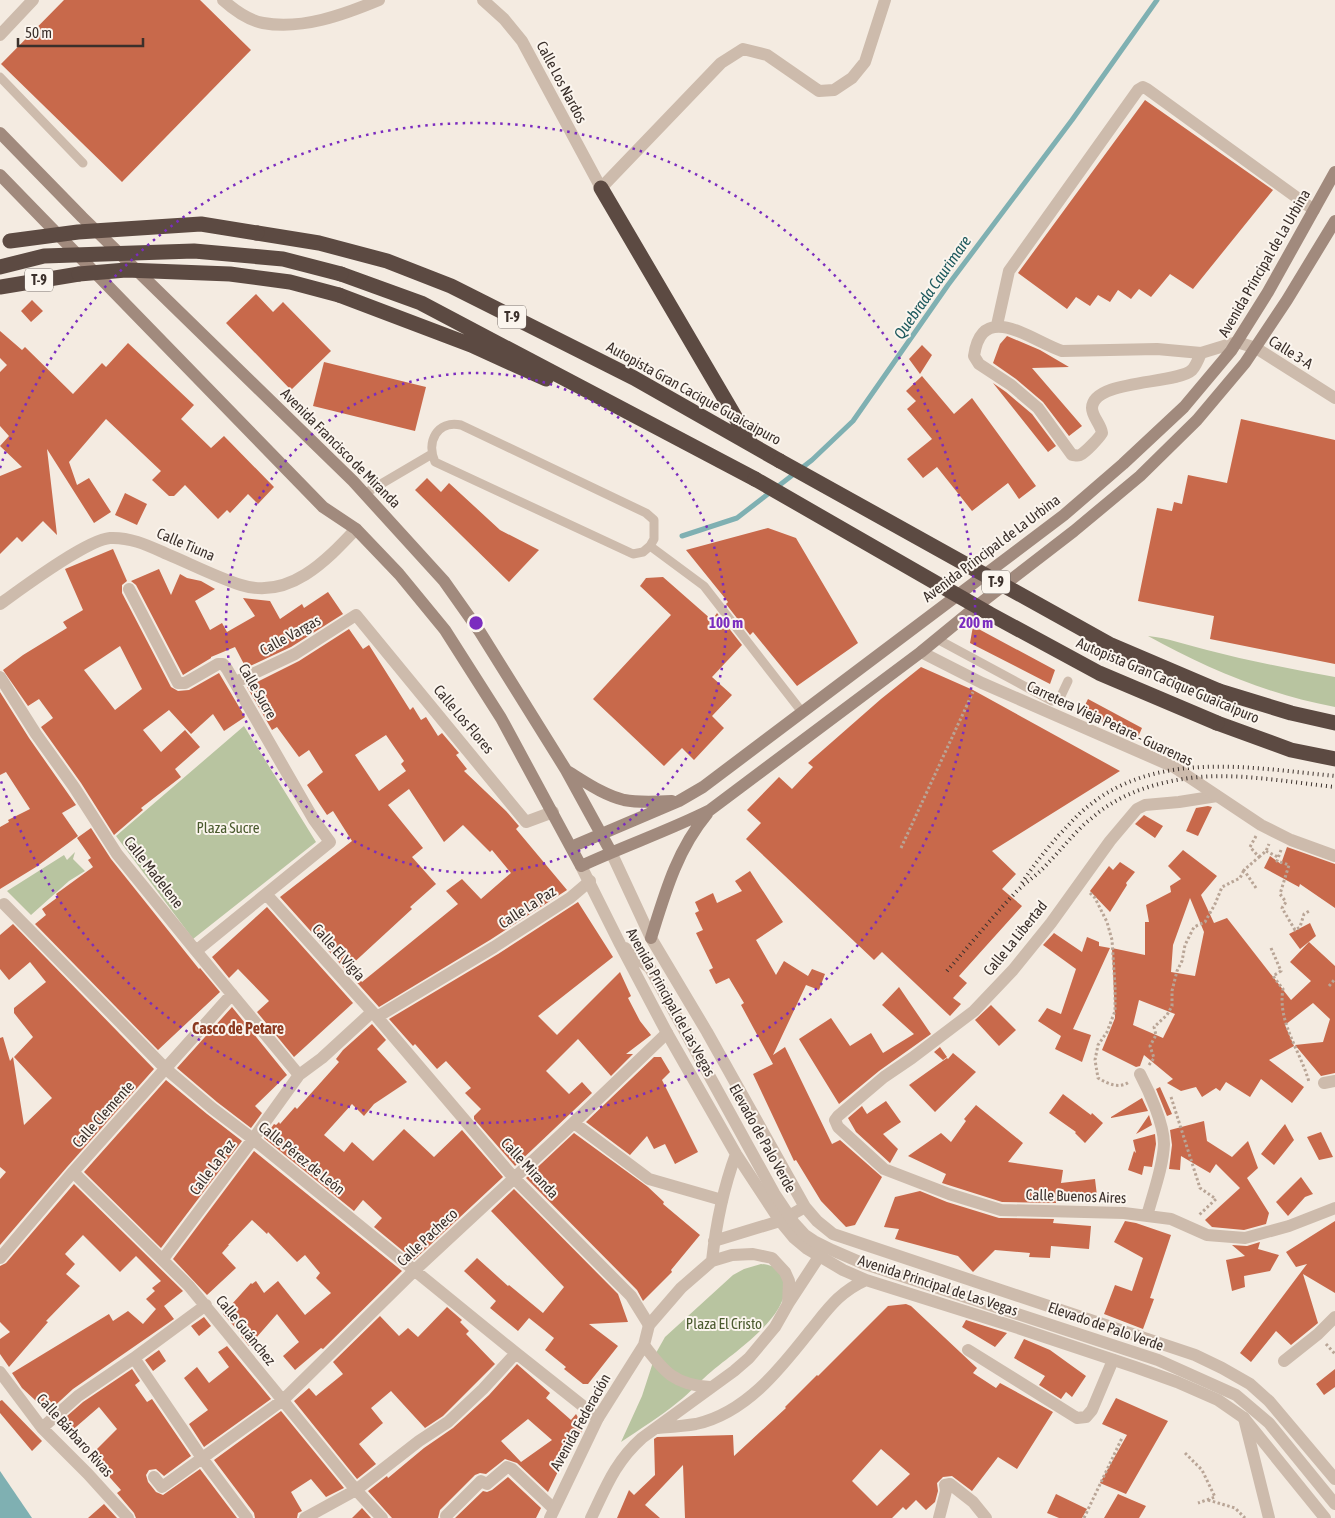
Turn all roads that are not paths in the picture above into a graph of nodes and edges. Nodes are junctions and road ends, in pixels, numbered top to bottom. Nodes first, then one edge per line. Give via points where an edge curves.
1 (33, 0) edge
2 (222, 0) edge
3 (379, 0) edge
4 (483, 0) edge
5 (885, 0) edge
6 (0, 36) edge
7 (0, 77) edge
8 (0, 133) edge
9 (83, 163) dead end
10 (1335, 172) edge
11 (0, 175) edge
12 (601, 188) junction
13 (1314, 210) junction
14 (1335, 221) edge
15 (0, 243) edge
16 (0, 267) edge
17 (0, 287) edge
18 (997, 325) junction
19 (1237, 342) junction
20 (1256, 348) junction
21 (1201, 353) junction
22 (1335, 398) edge
23 (653, 426) junction
24 (750, 444) junction
25 (432, 454) junction
26 (364, 494) junction
27 (356, 529) junction
28 (650, 546) junction
29 (129, 589) dead end
30 (0, 604) edge
31 (358, 616) joint
32 (937, 639) junction
33 (921, 652) junction
34 (0, 677) edge
35 (1068, 681) dead end
36 (236, 682) junction
37 (802, 712) junction
38 (1335, 723) edge
39 (1335, 759) edge
40 (566, 770) junction
41 (1217, 796) junction
42 (679, 801) junction
43 (710, 810) junction
44 (553, 812) junction
45 (601, 833) junction
46 (571, 846) junction
47 (611, 852) junction
48 (1335, 856) edge
49 (581, 866) junction
50 (590, 881) junction
51 (266, 894) junction
52 (4, 904) dead end
53 (651, 938) junction
54 (620, 944) junction
55 (196, 952) junction
56 (650, 968) junction
57 (232, 994) junction
58 (374, 1015) junction
59 (388, 1032) joint
60 (667, 1033) junction
61 (166, 1069) junction
62 (299, 1074) junction
63 (1140, 1074) road end
64 (836, 1120) joint
65 (574, 1123) junction
66 (254, 1140) junction
67 (736, 1154) junction
68 (73, 1172) junction
69 (514, 1178) junction
70 (722, 1200) junction
71 (805, 1207) junction
72 (1335, 1208) edge
73 (1147, 1216) junction
74 (780, 1221) junction
75 (833, 1234) junction
76 (714, 1241) junction
77 (820, 1256) junction
78 (0, 1258) edge
79 (163, 1259) junction
80 (712, 1261) junction
81 (415, 1270) junction
82 (866, 1280) junction
83 (788, 1304) junction
84 (206, 1305) junction
85 (1335, 1318) edge
86 (649, 1325) junction
87 (644, 1345) junction
88 (968, 1350) dead end
89 (516, 1354) junction
90 (134, 1358) junction
91 (1113, 1360) junction
92 (1284, 1361) dead end
93 (0, 1372) edge
94 (710, 1387) junction
95 (282, 1400) junction
96 (598, 1418) junction
97 (1244, 1418) junction
98 (42, 1428) junction
99 (658, 1428) junction
100 (202, 1458) junction
101 (154, 1477) dead end
102 (1335, 1479) edge
103 (356, 1490) junction
104 (1335, 1504) edge
105 (552, 1513) edge
106 (446, 1516) dead end
107 (128, 1518) edge
108 (247, 1518) edge
109 (305, 1518) edge
110 (382, 1518) edge
111 (591, 1518) edge
112 (939, 1518) edge
113 (986, 1518) edge
114 (1269, 1518) edge
115 (1325, 1518) edge

1 - 6 street
2 - 3 street via 233,10 261,23 285,25 345,14
4 - 12 street, Calle Los Nardos via 522,41
5 - 12 street via 865,62 852,78 834,90 819,90 767,55 743,49 721,63
7 - 9 lane
8 - 26 main road, Avenida Francisco de Miranda
10 - 13 main road, Avenida Principal de La Urbina
11 - 27 main road via 323,506
12 - 24 highway
13 - 18 street via 1143,88 1138,90 1009,271
13 - 19 main road, Avenida Principal de La Urbina
14 - 20 main road
15 - 24 highway, Autopista Gran Cacique Guaicaipuro / T-9, bridge via 78,232 201,224 319,243 387,261 451,286 634,378
16 - 23 highway, Autopista Gran Cacique Guaicaipuro / T-9, bridge via 44,256 194,251 284,259 341,274 421,303
17 - 23 highway, Autopista Gran Cacique Guaicaipuro / T-9, bridge via 126,270 230,274 290,282 339,294 471,345
18 - 21 street via 1010,327 1062,351 1157,349
18 - 21 street via 985,332 976,345 974,356 979,364 1038,408 1072,455 1076,456 1081,455 1102,433 1093,414 1096,400 1109,390 1182,376 1193,369
19 - 20 street, Calle 3-A
19 - 21 street
19 - 37 main road, Avenida Principal de La Urbina via 1184,407 1064,515
20 - 22 street, Calle 3-A
20 - 32 main road via 1197,420 1140,476
23 - 39 highway, Autopista Gran Cacique Guaicaipuro / T-9, bridge via 1091,669 1217,723 1291,750
24 - 38 highway, Autopista Gran Cacique Guaicaipuro / T-9, bridge via 1111,645 1219,691
25 - 26 lane
25 - 28 lane via 435,462 633,554 644,552
25 - 28 lane via 431,445 436,433 445,424 461,425 646,513 654,520 654,539
26 - 40 main road, Avenida Francisco de Miranda via 444,581 480,632
27 - 30 street, Calle Tiuna via 328,560 309,573 290,583 267,588 242,586 136,541 108,538 86,547
27 - 44 main road via 445,630
28 - 37 lane via 704,586
29 - 36 street, Calle Sucre via 176,681 185,683 223,664
31 - 36 street, Calle Vargas via 294,654
31 - 44 street, Calle Los Flores via 526,822
32 - 33 main road
32 - 35 lane via 1052,702 1060,698
33 - 41 street, Carretera Vieja Petare - Guarenas via 982,683 1174,767
33 - 43 main road
34 - 55 street, Calle Madelene via 117,854
36 - 51 street, Calle Sucre via 314,820 330,842
37 - 42 main road, Avenida Principal de La Urbina via 703,787
40 - 42 main road via 600,791 623,800
40 - 45 main road, Avenida Francisco de Miranda
41 - 48 street, Carretera Vieja Petare - Guarenas via 1261,825
41 - 64 street, Calle La Libertad via 1145,805 1137,809 1051,923 974,1011 884,1077
42 - 45 main road, Avenida Principal de La Urbina
43 - 47 main road
43 - 53 main road via 687,841 670,876
44 - 46 main road
45 - 46 main road, Avenida Principal de La Urbina
45 - 47 main road, Avenida Principal de Las Vegas
46 - 49 main road
47 - 49 main road
47 - 53 street, Avenida Principal de Las Vegas
49 - 50 street, Avenida Principal de Las Vegas
50 - 54 street, Avenida Principal de Las Vegas
50 - 58 street, Calle La Paz via 570,898 502,942
51 - 55 street
51 - 58 street, Calle El Vigía
52 - 61 street, Calle Pérez de León
53 - 56 street
53 - 71 street, Avenida Principal de Las Vegas
54 - 56 street, Elevado de Palo Verde
54 - 60 street, Avenida Principal de Las Vegas
55 - 57 street, Calle Madelene
56 - 104 street, Elevado de Palo Verde, bridge via 774,1193 805,1235 862,1262 1158,1360 1236,1395 1269,1423
57 - 61 street, Calle Clemente
57 - 62 street, Calle Madelene
58 - 59 street, Calle El Vigía
58 - 62 street, Calle La Paz
59 - 69 street, Calle Miranda
60 - 65 street, Calle Pacheco
60 - 67 street, Avenida Principal de Las Vegas
61 - 66 street, Calle Pérez de León
61 - 68 street, Calle Clemente
62 - 66 street, Calle La Paz
63 - 73 street via 1151,1095 1164,1143
64 - 73 street, Calle Buenos Aires via 838,1127 884,1169 949,1194 1001,1210
65 - 69 street, Calle Pacheco
65 - 70 street via 649,1179
66 - 79 street, Calle La Paz
66 - 81 street, Calle Pérez de León
67 - 70 street
67 - 74 street, Avenida Principal de Las Vegas
68 - 78 street, Calle Clemente
68 - 79 street, Calle Guánchez
69 - 81 street, Calle Pacheco
69 - 86 street, Calle Miranda via 631,1296
70 - 76 street
71 - 74 street
71 - 75 street, Avenida Principal de Las Vegas
72 - 73 street, Calle Buenos Aires via 1289,1226 1245,1238 1206,1235 1171,1219
74 - 76 street
74 - 77 street, Avenida Principal de Las Vegas via 794,1238
75 - 77 street
75 - 102 street, Avenida Principal de Las Vegas via 1195,1355 1222,1368 1250,1384 1269,1401
76 - 80 street
77 - 82 street, Avenida Principal de Las Vegas
77 - 83 street
79 - 84 street, Calle Guánchez
80 - 83 street via 742,1254 772,1258 789,1281
80 - 86 street via 681,1288
81 - 89 street, Calle Pérez de León
81 - 95 street, Calle Pacheco
82 - 91 street, Avenida Principal de Las Vegas
82 - 99 street via 842,1293 769,1379 729,1412 696,1424
83 - 94 street via 775,1328 749,1358
84 - 90 street
84 - 95 street, Calle Guánchez
85 - 92 street
86 - 87 street
87 - 94 street via 661,1368 680,1381
87 - 96 street, Avenida Federación
88 - 91 street via 1077,1418 1086,1417 1092,1410
89 - 96 street, Calle Pérez de León
89 - 103 street via 448,1422
90 - 98 street via 78,1396
90 - 100 street
91 - 97 street, Avenida Principal de Las Vegas via 1218,1400
93 - 98 street, Calle Bárbaro Rívas
94 - 99 street
95 - 100 street, Calle Pacheco
95 - 103 street, Calle Guánchez
96 - 105 street, Avenida Federación
97 - 114 street
97 - 115 street, Avenida Principal de Las Vegas
98 - 107 street, Calle Bárbaro Rívas
99 - 111 street via 642,1438 616,1466
100 - 101 street, Calle Pacheco via 162,1487
100 - 108 street
103 - 109 street
103 - 110 street, Calle Guánchez
105 - 106 street via 507,1467 488,1484 480,1481
112 - 113 street via 945,1485 950,1484 973,1502

